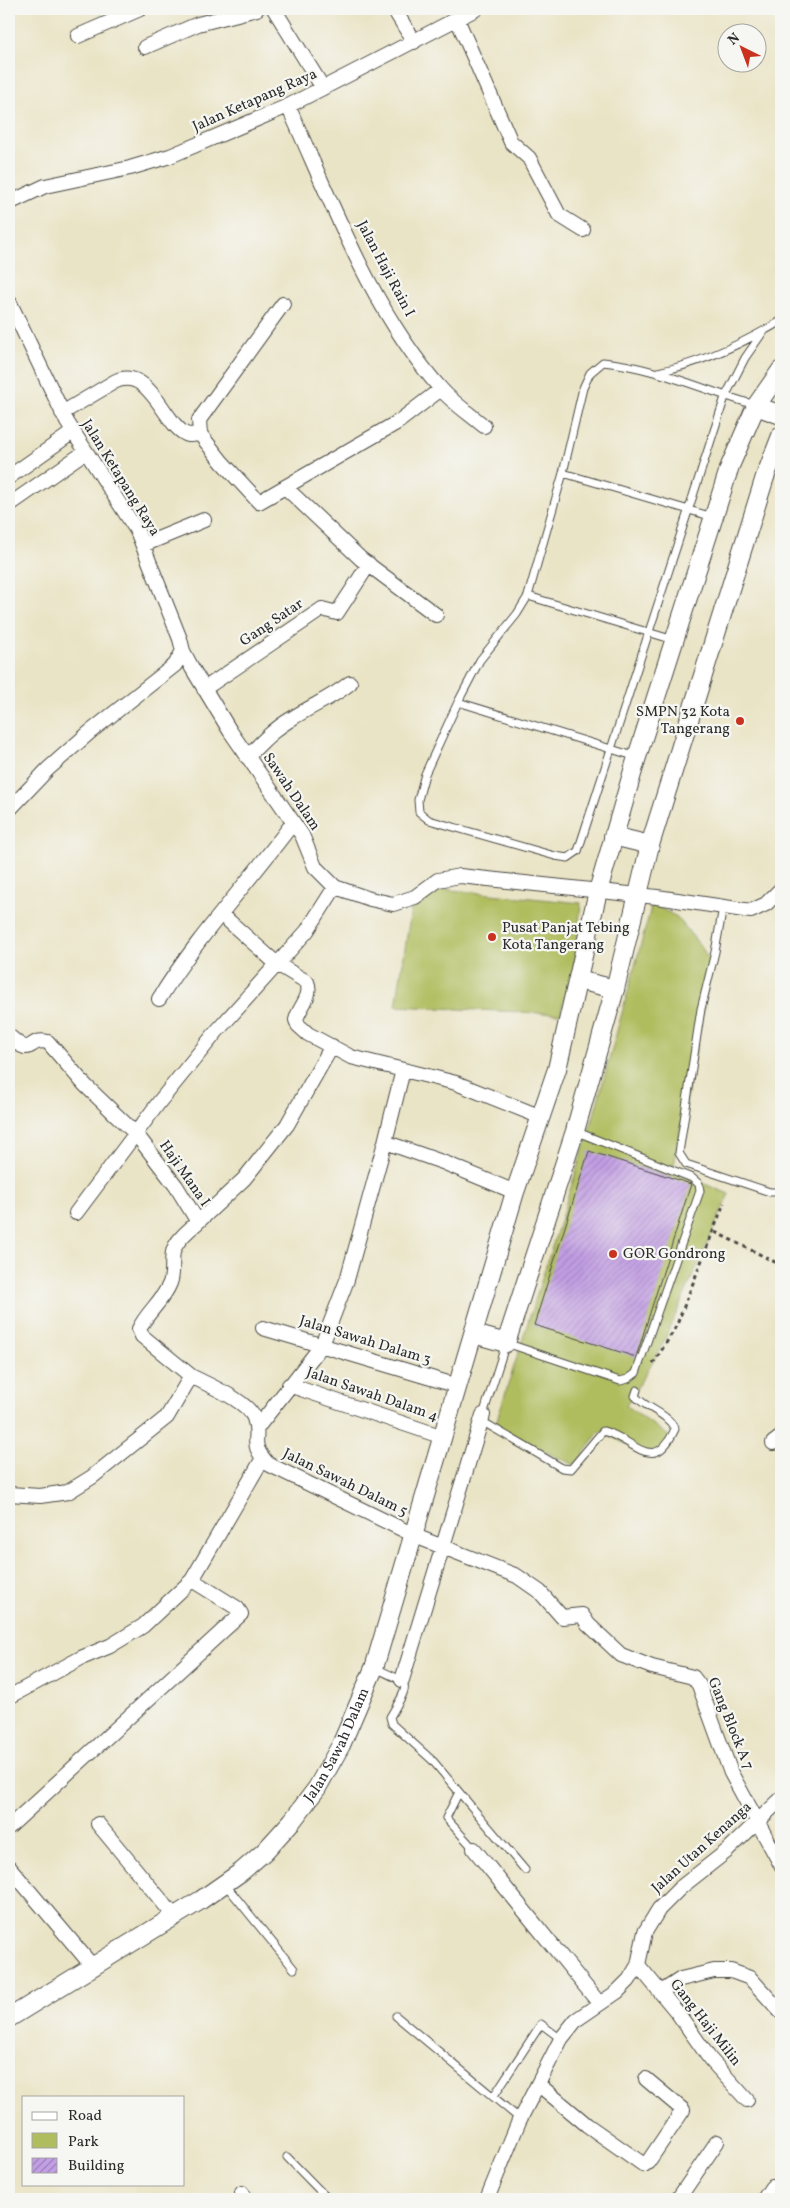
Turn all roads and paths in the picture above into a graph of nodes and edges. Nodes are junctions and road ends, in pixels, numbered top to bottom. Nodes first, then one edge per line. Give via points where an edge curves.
1 (140, 9) edge
2 (257, 9) edge
3 (274, 9) edge
4 (394, 9) edge
5 (476, 9) edge
6 (457, 19) junction
7 (78, 36) dead end
8 (414, 42) junction
9 (145, 47) dead end
10 (324, 88) junction
11 (288, 106) junction
12 (9, 203) edge
13 (583, 230) dead end
14 (9, 301) edge
15 (283, 304) dead end
16 (12, 316) edge
17 (781, 322) edge
18 (763, 332) junction
19 (781, 370) edge
20 (658, 372) junction
21 (441, 389) junction
22 (725, 397) junction
23 (771, 411) edge
24 (62, 413) junction
25 (484, 426) dead end
26 (73, 432) junction
27 (200, 434) junction
28 (781, 436) edge
29 (85, 452) junction
30 (563, 473) junction
31 (9, 477) edge
32 (285, 487) junction
33 (9, 506) edge
34 (689, 510) junction
35 (713, 517) junction
36 (204, 520) dead end
37 (143, 545) junction
38 (369, 564) junction
39 (528, 596) junction
40 (436, 616) dead end
41 (649, 632) junction
42 (675, 640) junction
43 (183, 651) junction
44 (350, 683) dead end
45 (204, 689) junction
46 (458, 702) junction
47 (612, 749) junction
48 (248, 757) junction
49 (637, 757) junction
50 (9, 810) edge
51 (292, 824) junction
52 (616, 837) junction
53 (647, 844) junction
54 (335, 888) junction
55 (781, 890) edge
56 (602, 892) junction
57 (633, 895) junction
58 (723, 907) junction
59 (222, 915) junction
60 (277, 964) junction
61 (578, 980) junction
62 (615, 989) junction
63 (159, 999) dead end
64 (9, 1036) edge
65 (332, 1046) junction
66 (403, 1070) junction
67 (541, 1117) junction
68 (574, 1130) junction
69 (136, 1134) junction
70 (385, 1142) junction
71 (515, 1192) junction
72 (781, 1192) edge
73 (724, 1203) dead end
74 (76, 1213) dead end
75 (198, 1222) junction
76 (715, 1232) junction
77 (781, 1265) edge
78 (263, 1328) dead end
79 (494, 1340) junction
80 (322, 1345) junction
81 (652, 1366) dead end
82 (191, 1376) junction
83 (289, 1384) junction
84 (458, 1386) junction
85 (637, 1390) dead end
86 (483, 1415) junction
87 (257, 1428) junction
88 (443, 1437) junction
89 (263, 1458) junction
90 (9, 1494) edge
91 (417, 1537) junction
92 (439, 1545) junction
93 (192, 1580) junction
94 (561, 1615) joint
95 (378, 1670) junction
96 (398, 1679) junction
97 (9, 1697) edge
98 (459, 1792) junction
99 (781, 1799) edge
100 (756, 1822) junction
101 (98, 1824) dead end
102 (9, 1827) edge
103 (474, 1849) joint
104 (781, 1865) edge
105 (9, 1867) edge
106 (525, 1870) dead end
107 (228, 1888) junction
108 (175, 1917) junction
109 (638, 1965) junction
110 (94, 1968) junction
111 (294, 1969) dead end
112 (661, 1992) junction
113 (599, 2003) junction
114 (781, 2012) edge
115 (396, 2016) dead end
116 (9, 2018) edge
117 (561, 2039) junction
118 (646, 2079) dead end
119 (538, 2084) junction
120 (493, 2097) junction
121 (747, 2100) dead end
122 (520, 2120) junction
123 (716, 2142) dead end
124 (287, 2157) dead end
125 (772, 2187) dead end
126 (328, 2199) edge
127 (487, 2199) edge
128 (678, 2199) edge
129 (764, 2199) edge

1 - 7 street
2 - 9 street via 198,24
3 - 10 street
4 - 8 street
5 - 6 street, Jalan Ketapang Raya
6 - 8 street, Jalan Ketapang Raya
6 - 13 street via 511,142 529,158 559,215
8 - 10 street, Jalan Ketapang Raya
10 - 11 street, Jalan Ketapang Raya
11 - 12 street, Jalan Ketapang Raya via 170,156 45,186
11 - 21 street, Jalan Haji Rain I via 367,278
14 - 16 street, Jalan Ketapang Raya
15 - 27 street via 199,420
16 - 24 street, Jalan Ketapang Raya
17 - 18 lane
18 - 20 lane via 691,365
18 - 22 lane
19 - 23 street
20 - 22 lane
20 - 30 lane via 603,362 590,373 583,388
21 - 25 street, Jalan Haji Rain I
21 - 32 street via 398,422
22 - 23 lane
22 - 34 lane
23 - 35 street via 742,434
24 - 26 street, Jalan Ketapang Raya
24 - 27 street via 122,378 131,379 150,392 180,430 187,435
26 - 29 street, Jalan Ketapang Raya
26 - 31 street
27 - 32 street via 259,502
28 - 53 street
29 - 33 street
29 - 37 street, Jalan Ketapang Raya
30 - 34 lane
30 - 39 lane
32 - 38 street
34 - 35 lane
34 - 41 lane
35 - 42 street
36 - 37 street
37 - 43 street, Jalan Ketapang Raya
38 - 40 street
38 - 45 street, Gang Satar via 337,613 322,609
39 - 41 lane
39 - 46 lane via 480,660
41 - 42 lane
41 - 47 lane
42 - 49 street
43 - 45 street, Sawah Dalam
43 - 50 street via 175,665 90,732
44 - 48 street via 336,695 273,731
45 - 48 street, Sawah Dalam
46 - 47 lane
46 - 47 lane via 425,774 418,800 419,812 429,820 568,858 578,851
47 - 49 lane
48 - 51 street, Sawah Dalam
49 - 52 street
51 - 54 street, Sawah Dalam via 302,834 315,867
51 - 59 street
52 - 53 street
52 - 56 street
53 - 57 street
54 - 56 street, Sawah Dalam via 393,904 414,897 438,880 460,876
54 - 60 street via 307,931
55 - 58 street, Sawah Dalam via 766,904 751,911
56 - 57 street, Sawah Dalam
56 - 61 street
57 - 58 street, Sawah Dalam
57 - 62 street
58 - 72 lane via 716,952 701,1009 678,1153 686,1164 770,1192
59 - 60 street
59 - 63 street via 182,963
60 - 65 street via 307,982 309,988 296,1020 298,1025
60 - 69 street via 218,1031
61 - 62 street
61 - 67 street via 560,1060
62 - 68 street
64 - 69 street, Haji Mana I via 20,1047 26,1048 42,1041 48,1042 85,1085
65 - 66 street via 351,1057
65 - 75 street via 286,1125 244,1179
66 - 67 street via 456,1083
66 - 70 street
67 - 71 street
68 - 79 street
68 - 79 lane via 692,1178 699,1184 700,1191 636,1374 620,1381
69 - 74 street
69 - 75 street, Haji Mana I via 176,1186
70 - 71 street
70 - 80 street via 347,1280
71 - 79 street
73 - 76 path
75 - 82 street, Haji Mana I via 173,1250 171,1282 139,1329 142,1336
76 - 77 path
76 - 81 path via 676,1327
78 - 80 street, Jalan Sawah Dalam 3
79 - 84 street, Jalan Sawah Dalam
79 - 86 lane
80 - 83 street
80 - 84 street, Jalan Sawah Dalam 3
82 - 87 street, Jalan Sawah Dalam 5 via 245,1405 254,1416
82 - 90 street via 167,1417 92,1477 68,1492 40,1496
83 - 87 street
83 - 88 street, Jalan Sawah Dalam 4
84 - 88 street, Jalan Sawah Dalam
85 - 86 lane via 635,1396 640,1402 671,1422 675,1429 672,1437 651,1454 603,1431 571,1469 562,1468 493,1429 485,1423
86 - 92 street
87 - 89 street, Jalan Sawah Dalam 5 via 256,1446
88 - 91 street, Jalan Sawah Dalam
89 - 91 street, Jalan Sawah Dalam 5 via 268,1464
89 - 93 street
91 - 92 street, Jalan Sawah Dalam 5
91 - 95 street, Jalan Sawah Dalam
92 - 94 street, Jalan Sawah Dalam 5 via 517,1576 540,1592
92 - 96 street
93 - 97 street via 143,1626
93 - 102 street via 237,1608 241,1614
94 - 100 street, Gang Block A 7 via 582,1615 621,1655 693,1677 699,1685 731,1773
95 - 96 lane
95 - 107 street, Jalan Sawah Dalam via 317,1788 292,1822
96 - 98 lane via 405,1684 406,1690 390,1717 392,1724 433,1761
98 - 103 lane via 446,1818
98 - 106 lane
99 - 100 street, Jalan Utan Kenanga
100 - 104 street, Gang Block A 7
100 - 109 street, Jalan Utan Kenanga via 658,1909 645,1932
101 - 108 street
103 - 113 street
105 - 110 street
107 - 108 street, Jalan Sawah Dalam
107 - 111 lane
108 - 110 street, Jalan Sawah Dalam
109 - 112 street, Gang Haji Milin
109 - 113 street, Jalan Utan Kenanga via 617,1992
110 - 116 street, Jalan Sawah Dalam
112 - 114 street via 681,1979 714,1971 731,1971 750,1978
112 - 121 street, Gang Haji Milin via 710,2059
113 - 117 street, Jalan Utan Kenanga via 576,2020
115 - 120 lane
117 - 119 street, Jalan Utan Kenanga
117 - 120 lane via 542,2024
118 - 119 street via 683,2110 644,2165 587,2125
119 - 122 street, Jalan Utan Kenanga
120 - 122 lane
122 - 127 street, Jalan Utan Kenanga
123 - 128 street
124 - 126 lane
125 - 129 street

